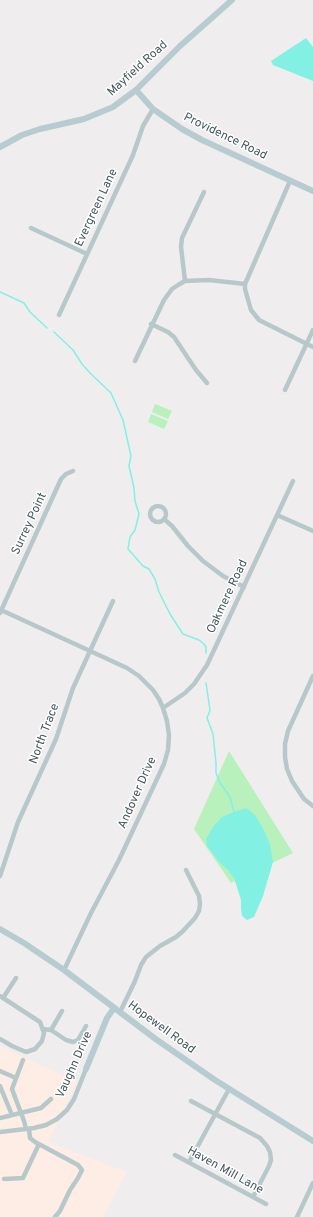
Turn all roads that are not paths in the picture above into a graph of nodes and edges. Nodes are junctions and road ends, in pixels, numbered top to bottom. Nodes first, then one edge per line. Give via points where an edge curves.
1 (232, 0) edge
2 (136, 90) junction
3 (153, 109) junction
4 (0, 147) edge
5 (290, 181) junction
6 (313, 191) edge
7 (204, 192) dead end
8 (31, 228) dead end
9 (87, 254) junction
10 (185, 281) junction
11 (245, 284) junction
12 (59, 315) dead end
13 (151, 324) junction
14 (313, 330) edge
15 (307, 344) junction
16 (313, 347) edge
17 (134, 361) dead end
18 (207, 383) dead end
19 (285, 390) dead end
20 (73, 471) dead end
21 (293, 481) dead end
22 (277, 515) junction
23 (164, 519) dead end
24 (313, 531) edge
25 (244, 586) junction
26 (113, 601) dead end
27 (1, 612) edge
28 (90, 651) junction
29 (313, 676) edge
30 (163, 708) junction
31 (313, 806) edge
32 (186, 870) dead end
33 (0, 876) edge
34 (0, 929) edge
35 (64, 970) junction
36 (16, 978) dead end
37 (1, 997) edge
38 (114, 1008) junction
39 (62, 1011) dead end
40 (120, 1012) junction
41 (86, 1026) dead end
42 (43, 1030) junction
43 (51, 1030) junction
44 (0, 1039) edge
45 (23, 1060) dead end
46 (86, 1069) joint
47 (0, 1071) edge
48 (16, 1078) junction
49 (0, 1086) edge
50 (230, 1089) junction
51 (51, 1099) dead end
52 (191, 1101) dead end
53 (21, 1113) junction
54 (215, 1114) junction
55 (12, 1115) junction
56 (0, 1118) edge
57 (27, 1129) junction
58 (0, 1132) edge
59 (313, 1141) edge
60 (39, 1144) junction
61 (175, 1155) dead end
62 (189, 1162) junction
63 (4, 1179) dead end
64 (313, 1183) edge
65 (253, 1197) junction
66 (266, 1204) dead end
67 (55, 1217) edge
68 (297, 1217) edge

1 - 2 street, Mayfield Road
2 - 3 street, Providence Road
2 - 4 street, Mayfield Road via 113,107 84,119 28,133
3 - 5 street, Providence Road via 202,140
3 - 9 street, Evergreen Lane via 143,126 133,155
5 - 6 street, Providence Road
5 - 11 street
7 - 10 street via 182,238
8 - 9 street
9 - 12 street, Evergreen Lane
10 - 11 street via 209,280
10 - 13 street via 172,289
11 - 15 street via 251,310 259,320
13 - 17 street
13 - 18 street via 174,337
14 - 15 street
15 - 16 street
15 - 19 street
20 - 27 street, Surrey Point via 61,479
21 - 22 street, Oakmere Road
22 - 24 street
22 - 25 street, Oakmere Road
23 - 25 street via 203,561 222,576
25 - 30 street, Oakmere Road via 202,673 185,693
26 - 28 street, North Trace
27 - 28 street, Andover Drive
28 - 30 street, Andover Drive via 139,676 153,690
28 - 33 street, North Trace via 73,688 56,739 18,822
29 - 31 street via 288,731 285,757 292,782 304,799
30 - 35 street, Andover Drive via 169,735 164,764
32 - 40 street via 199,896 199,911 183,931 146,957
34 - 35 street, Hopewell Road
35 - 38 street, Hopewell Road
36 - 37 street
37 - 42 street via 40,1022
38 - 40 street, Hopewell Road
38 - 46 street, Vaughn Drive via 107,1018
39 - 43 street
40 - 50 street, Hopewell Road
41 - 43 street via 78,1040 73,1042
42 - 43 street
42 - 44 street via 42,1041 35,1049 26,1052
45 - 48 street
46 - 57 street, Vaughn Drive via 67,1110 46,1125
47 - 48 street
48 - 53 street via 12,1089
49 - 55 street
50 - 54 street
50 - 59 street, Hopewell Road
51 - 53 street via 41,1108
52 - 54 street
53 - 55 street
53 - 57 street
54 - 62 street
54 - 65 street via 260,1138 270,1152 269,1166
55 - 56 street
57 - 58 street, Vaughn Drive
57 - 60 street via 30,1138
60 - 63 street via 23,1178
60 - 67 street via 78,1165 82,1170
61 - 62 street, Haven Mill Lane
62 - 65 street, Haven Mill Lane
64 - 68 street
65 - 66 street, Haven Mill Lane

